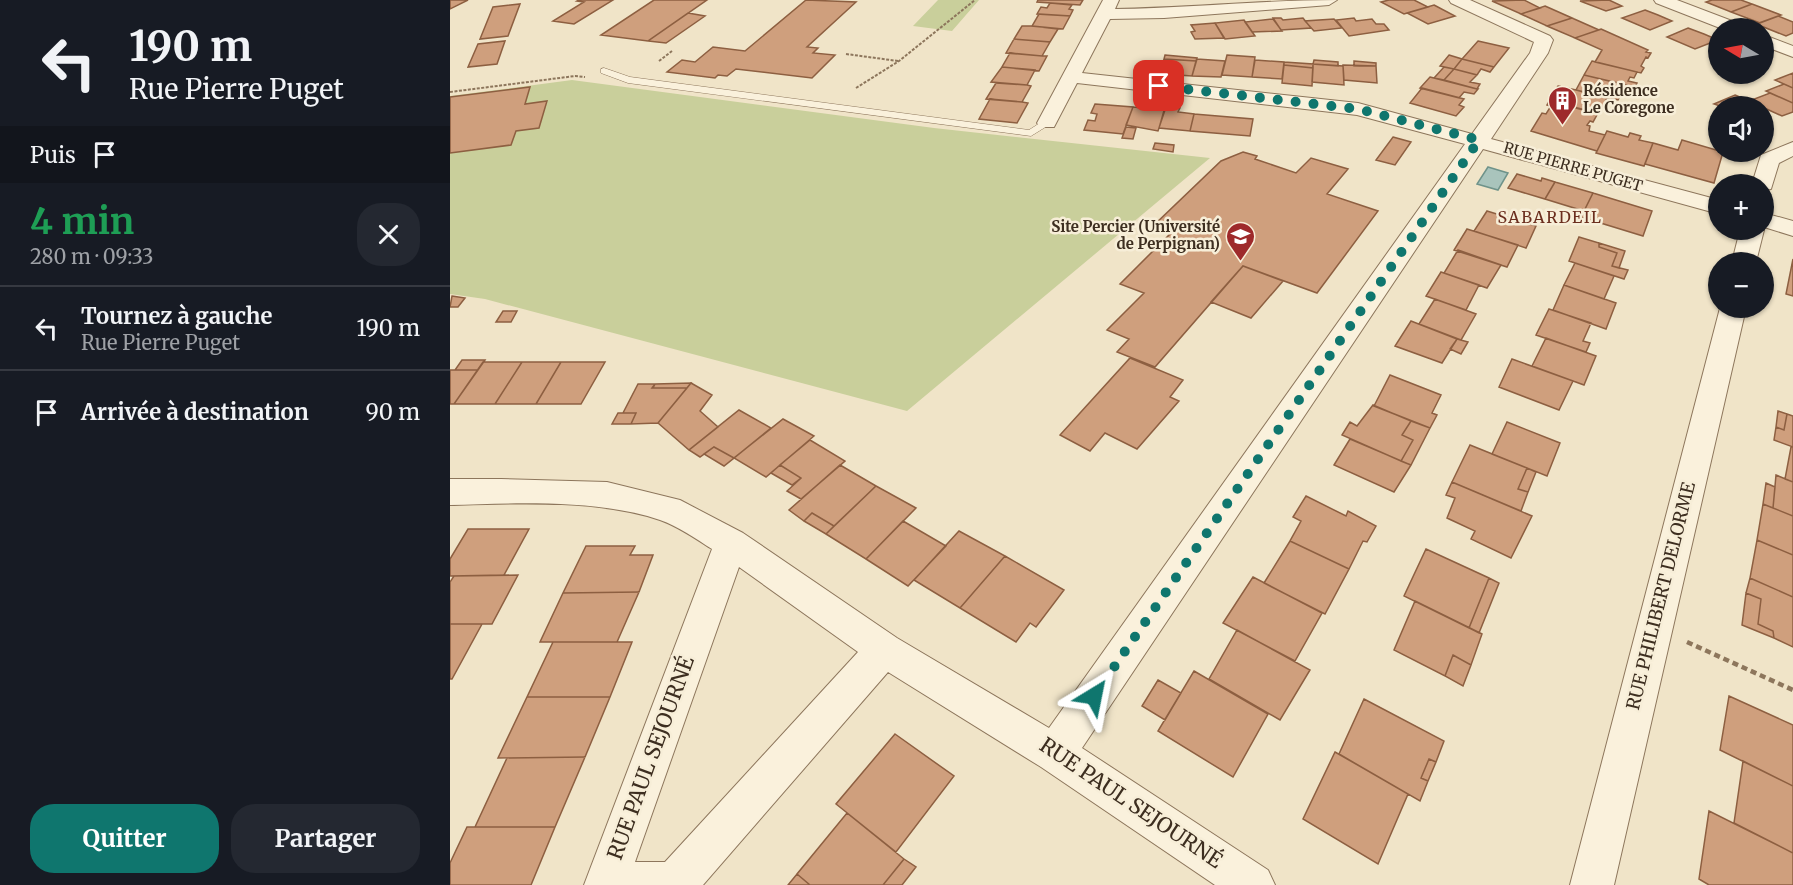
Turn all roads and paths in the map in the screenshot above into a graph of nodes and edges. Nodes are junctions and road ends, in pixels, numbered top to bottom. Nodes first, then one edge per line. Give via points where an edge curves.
1 (975, 0) edge
2 (1329, 0) edge
3 (1457, 0) edge
4 (1662, 0) edge
5 (1108, 7) edge
6 (1708, 18) edge
7 (1774, 44) edge
8 (672, 51) dead end
9 (1793, 52) edge
10 (846, 54) dead end
11 (899, 61) junction
12 (604, 71) dead end
13 (1071, 77) junction
14 (628, 80) junction
15 (450, 92) edge
16 (829, 108) junction
17 (1047, 123) joint
18 (1479, 140) junction
19 (1793, 148) edge
20 (1765, 174) edge
21 (1708, 204) edge
22 (1774, 223) edge
23 (1793, 229) edge
24 (1730, 318) edge
25 (450, 492) edge
26 (731, 543) junction
27 (1653, 627) junction
28 (884, 650) junction
29 (1793, 690) edge
30 (1055, 753) junction
31 (1253, 885) edge
32 (1592, 885) edge

1 - 11 path
2 - 5 street via 1164,13
3 - 18 street via 1544,40
4 - 6 street
5 - 13 street
7 - 9 street
8 - 14 path
10 - 11 path
11 - 16 path via 838,98
12 - 14 lane
13 - 17 street
13 - 18 street, RUE PIERRE PUGET via 1358,109
14 - 15 path via 574,76
14 - 16 lane
16 - 17 lane via 1031,134
18 - 21 street, RUE PIERRE PUGET
18 - 30 street
19 - 20 street via 1769,160
22 - 23 street
24 - 27 street, RUE PHILIBERT DELORME
25 - 26 street, RUE PAUL SEJOURNÉ via 607,495 669,509
26 - 28 street, RUE PAUL SEJOURNÉ
26 - 28 street, RUE PAUL SEJOURNÉ via 605,884 675,884
27 - 29 path
27 - 32 street, RUE PHILIBERT DELORME
28 - 30 street, RUE PAUL SEJOURNÉ
30 - 31 street, RUE PAUL SEJOURNÉ

